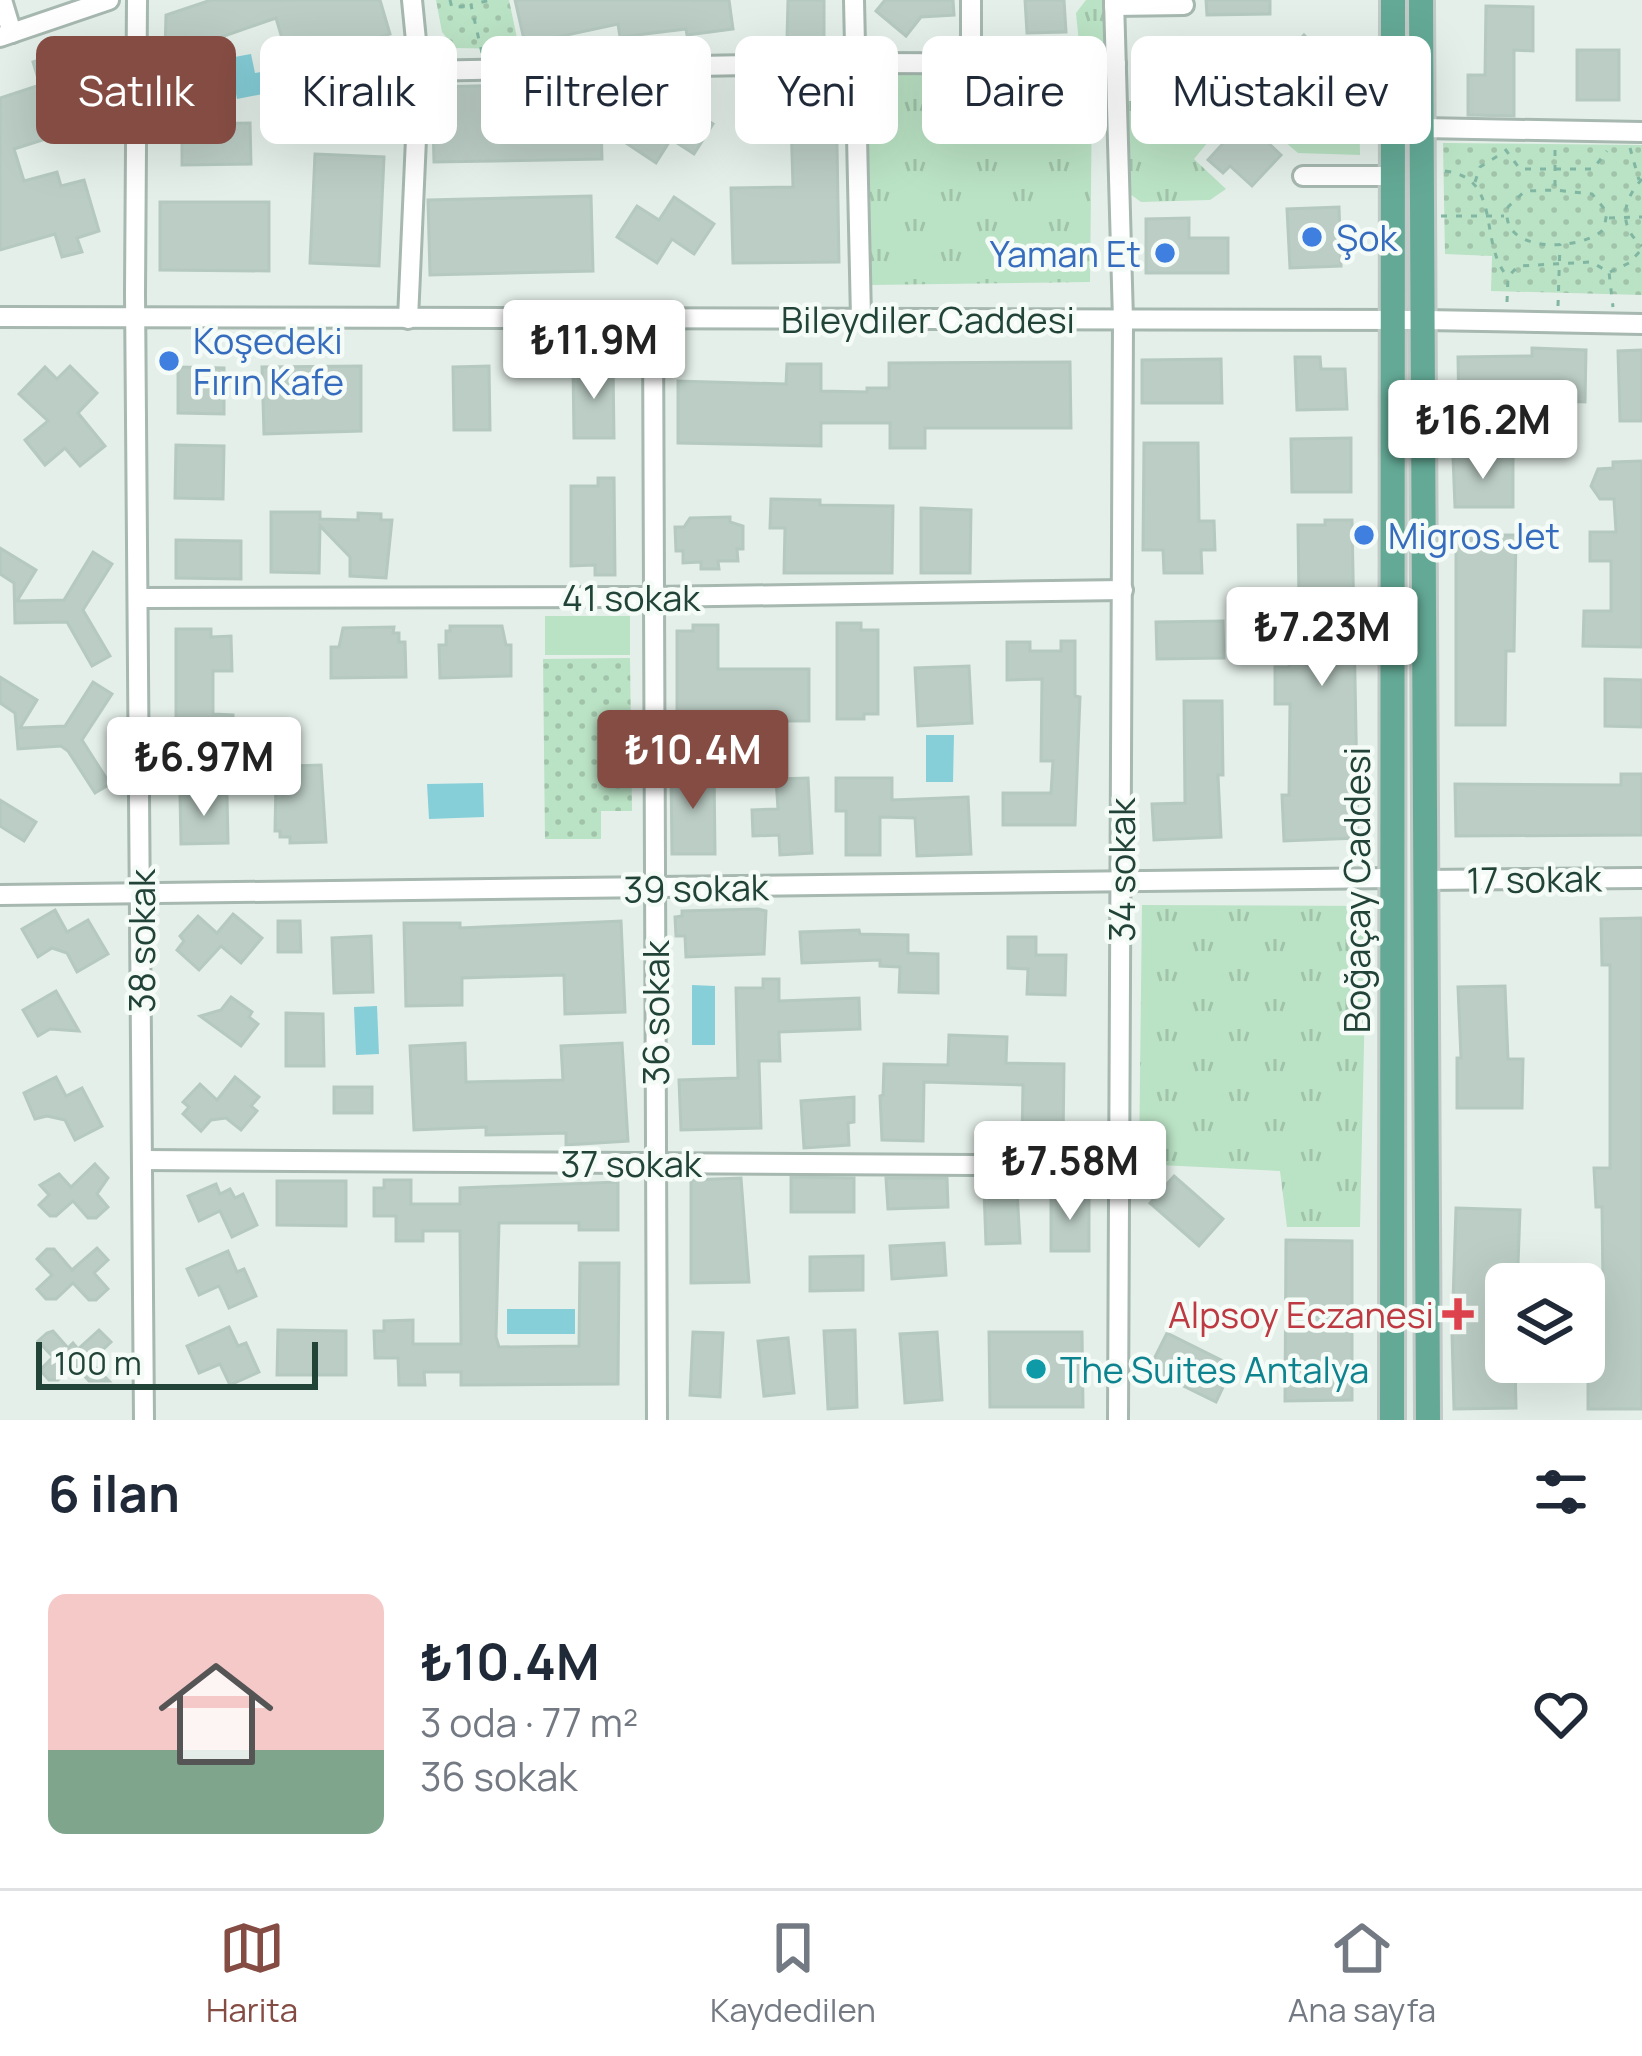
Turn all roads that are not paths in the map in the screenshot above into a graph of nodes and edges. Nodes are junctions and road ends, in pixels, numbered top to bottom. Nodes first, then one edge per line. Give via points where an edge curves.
1 (2, 0) edge
2 (110, 0) edge
3 (137, 0) edge
4 (412, 0) edge
5 (854, 0) edge
6 (971, 0) edge
7 (1393, 0) edge
8 (1421, 0) edge
9 (1114, 3) edge
10 (1184, 4) dead end
11 (6, 35) edge
12 (416, 36) edge
13 (856, 36) edge
14 (971, 36) edge
15 (1422, 36) edge
16 (1107, 64) edge
17 (1115, 64) junction
18 (735, 65) edge
19 (457, 70) edge
20 (1431, 128) edge
21 (1636, 138) edge
22 (416, 144) edge
23 (859, 144) edge
24 (1423, 144) edge
25 (1303, 176) dead end
26 (1392, 176) junction
27 (0, 317) edge
28 (135, 317) junction
29 (861, 318) junction
30 (408, 319) junction
31 (652, 319) junction
32 (1124, 320) junction
33 (1393, 320) junction
34 (1425, 320) junction
35 (1642, 324) edge
36 (1123, 590) junction
37 (138, 598) junction
38 (652, 598) junction
39 (1391, 878) junction
40 (1642, 878) edge
41 (1425, 880) junction
42 (1121, 884) junction
43 (654, 888) junction
44 (140, 894) junction
45 (0, 895) edge
46 (142, 1160) junction
47 (656, 1163) junction
48 (1120, 1166) junction
49 (144, 1420) edge
50 (657, 1420) edge
51 (1118, 1420) edge
52 (1393, 1420) edge
53 (1428, 1420) edge

1 - 11 street
2 - 11 street
3 - 28 street, 38 sokak
4 - 12 street
5 - 13 street
6 - 14 street
7 - 26 main road, Boğaçay Caddesi
8 - 15 main road, Boğaçay Caddesi
9 - 10 street
9 - 17 street, 34 sokak
16 - 17 street
17 - 32 street, 34 sokak
18 - 19 street
20 - 21 street
22 - 30 street
23 - 29 street
24 - 34 main road, Boğaçay Caddesi
25 - 26 street
26 - 33 main road, Boğaçay Caddesi
27 - 28 street, Bileydiler Caddesi
28 - 30 street, Bileydiler Caddesi
28 - 37 street, 38 sokak
29 - 31 street, Bileydiler Caddesi
29 - 32 street, Bileydiler Caddesi
30 - 31 street, Bileydiler Caddesi
31 - 38 street, 36 sokak
32 - 33 street, Bileydiler Caddesi
32 - 36 street, 34 sokak
33 - 34 street, Bileydiler Caddesi
33 - 39 main road, Boğaçay Caddesi
34 - 35 street, Bileydiler Caddesi
34 - 41 main road, Boğaçay Caddesi
36 - 38 street, 41 sokak
36 - 42 street, 34 sokak
37 - 38 street, 41 sokak
37 - 44 street, 38 sokak
38 - 43 street, 36 sokak
39 - 42 street, 39 sokak
39 - 52 main road, Boğaçay Caddesi
40 - 41 street, 17 sokak
41 - 53 main road, Boğaçay Caddesi
42 - 43 street, 39 sokak
42 - 48 street, 34 sokak
43 - 44 street, 39 sokak
43 - 47 street, 36 sokak
44 - 45 street, 39 sokak
44 - 46 street, 38 sokak
46 - 47 street, 37 sokak
46 - 49 street, 38 sokak
47 - 48 street, 37 sokak
47 - 50 street, 36 sokak
48 - 51 street, 34 sokak

